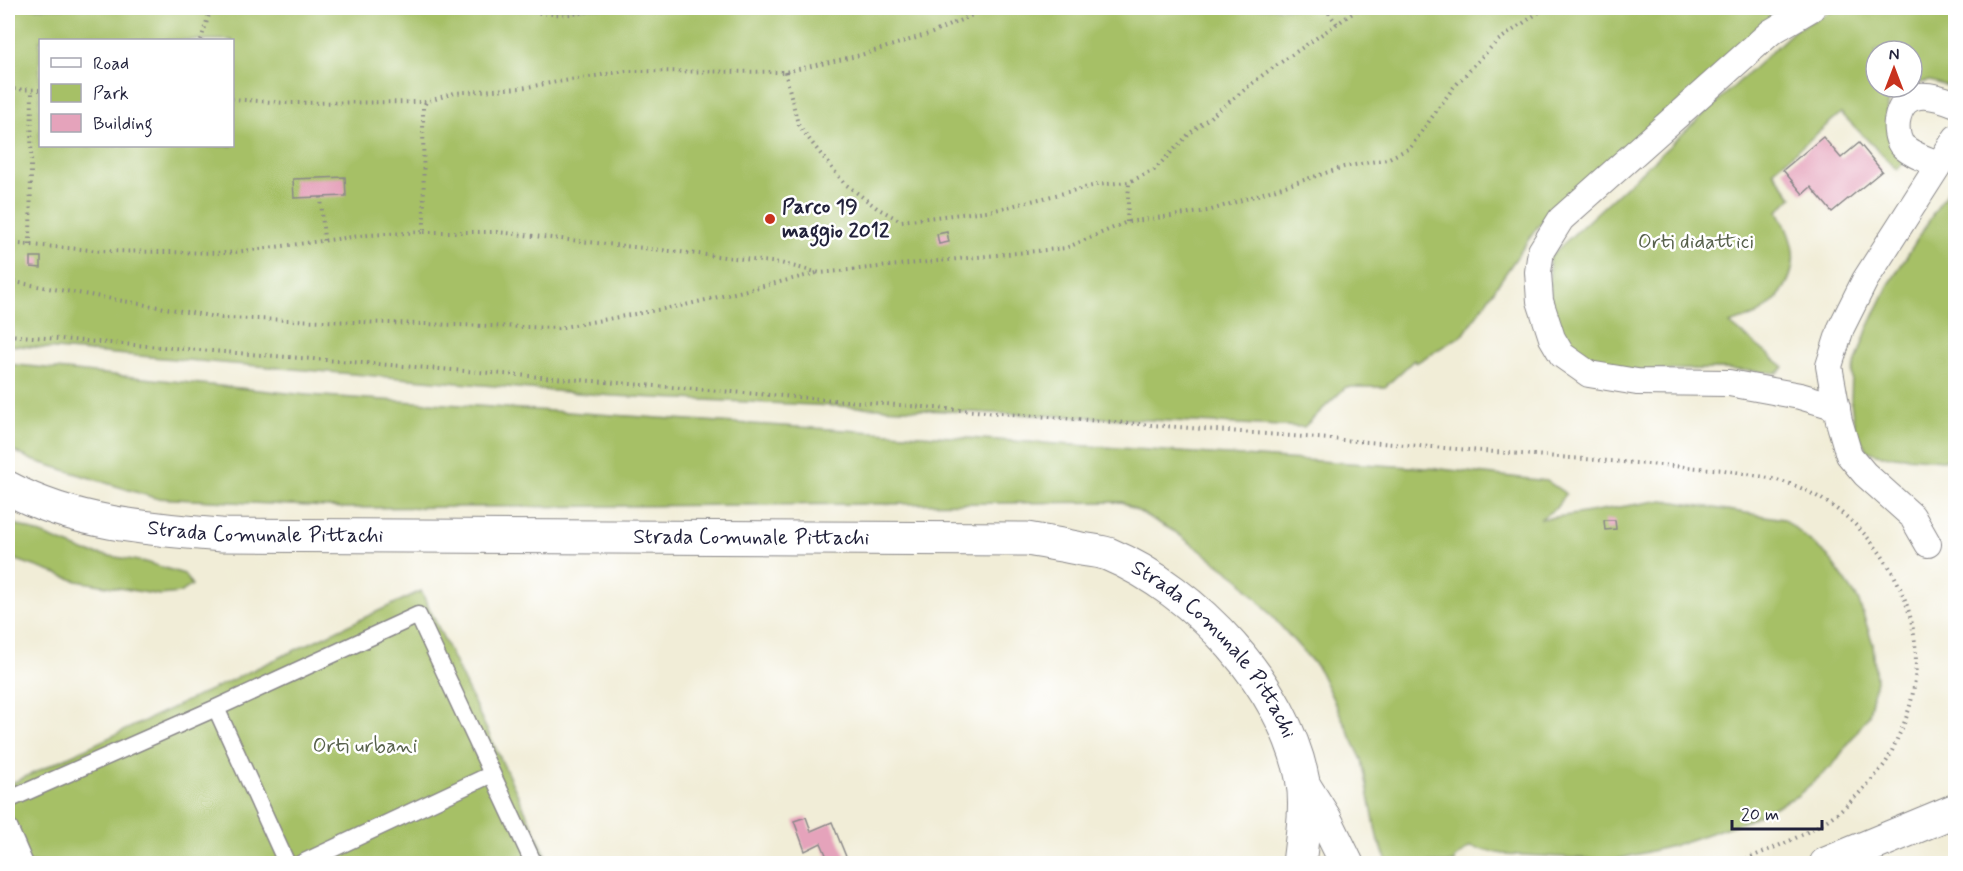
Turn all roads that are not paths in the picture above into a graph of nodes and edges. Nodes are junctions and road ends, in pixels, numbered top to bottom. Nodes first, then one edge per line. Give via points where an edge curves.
1 (1812, 8) edge
2 (1956, 104) edge
3 (1956, 138) edge
4 (1938, 164) junction
5 (1837, 408) junction
6 (8, 489) edge
7 (1928, 544) dead end
8 (216, 708) junction
9 (492, 774) junction
10 (1303, 783) junction
11 (8, 800) edge
12 (1956, 810) edge
13 (8, 825) edge
14 (25, 864) edge
15 (287, 864) edge
16 (300, 864) edge
17 (534, 864) edge
18 (1299, 864) edge
19 (1347, 864) edge
20 (1826, 864) edge

1 - 5 street via 1771,32 1562,219 1541,251 1538,272 1540,301 1552,338 1562,355 1589,374 1637,382 1729,383 1800,396
2 - 4 street via 1935,95 1912,97 1899,109 1896,128 1901,143 1914,154
3 - 4 street
4 - 5 street via 1865,280 1841,328 1829,366
5 - 7 street via 1849,455 1912,516
6 - 10 street, Strada Comunale Pittachi via 30,500 105,522 221,535 1027,539 1106,553 1148,574 1195,609 1238,653 1269,696 1292,740
8 - 9 lane via 418,615
8 - 11 lane
8 - 15 lane
9 - 16 lane
9 - 17 lane
10 - 18 street, Strada Comunale Pittachi
10 - 19 street
12 - 20 street
13 - 14 lane

